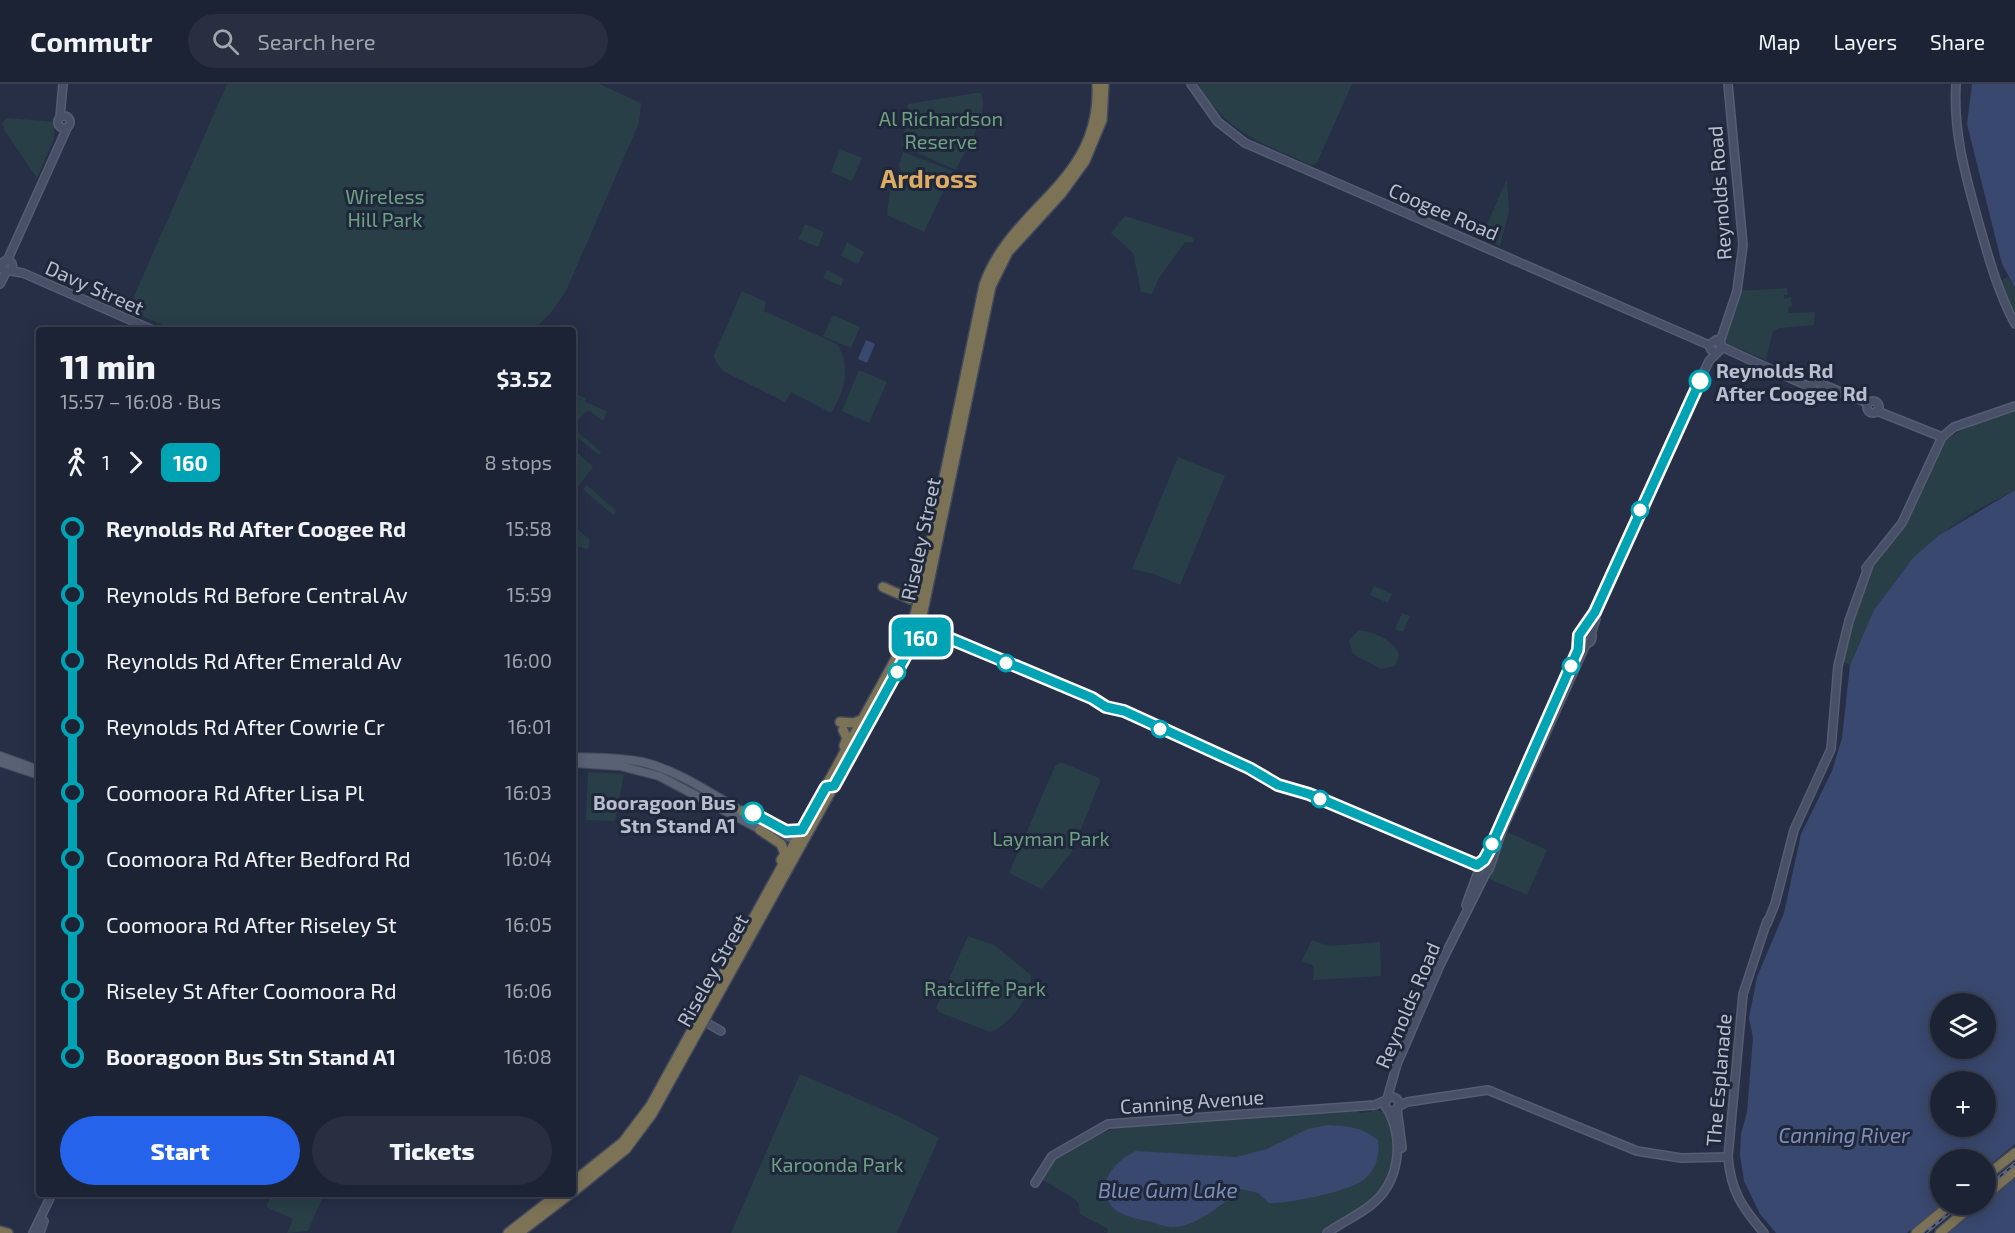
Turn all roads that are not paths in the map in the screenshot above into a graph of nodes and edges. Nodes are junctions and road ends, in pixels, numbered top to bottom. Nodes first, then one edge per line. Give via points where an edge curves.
1 (63, 84) edge
2 (1097, 84) edge
3 (1104, 84) edge
4 (1191, 84) edge
5 (1728, 84) edge
6 (1956, 84) edge
7 (63, 116) junction
8 (64, 128) junction
9 (1074, 175) junction
10 (5, 266) edge
11 (0, 284) edge
12 (2015, 324) edge
13 (146, 327) edge
14 (1716, 346) junction
15 (2015, 406) edge
16 (1942, 437) junction
17 (883, 586) dead end
18 (920, 594) junction
19 (917, 621) junction
20 (1588, 633) junction
21 (948, 638) junction
22 (915, 639) junction
23 (1583, 642) junction
24 (863, 719) junction
25 (0, 756) edge
26 (576, 757) edge
27 (842, 757) junction
28 (0, 762) edge
29 (576, 763) edge
30 (36, 769) edge
31 (36, 775) edge
32 (742, 811) junction
33 (760, 830) junction
34 (802, 830) junction
35 (797, 846) junction
36 (1481, 869) junction
37 (771, 887) junction
38 (703, 1010) junction
39 (704, 1023) junction
40 (686, 1041) junction
41 (1392, 1104) junction
42 (2015, 1153) edge
43 (1728, 1157) junction
44 (1996, 1168) edge
45 (2015, 1171) edge
46 (576, 1180) edge
47 (1035, 1184) dead end
48 (1996, 1187) edge
49 (576, 1189) edge
50 (51, 1197) edge
51 (56, 1197) edge
52 (554, 1197) edge
53 (566, 1197) edge
54 (1938, 1215) edge
55 (1961, 1215) edge
56 (0, 1230) edge
57 (8, 1233) edge
58 (33, 1233) edge
59 (40, 1233) edge
60 (508, 1233) edge
61 (519, 1233) edge
62 (1327, 1233) edge
63 (1332, 1233) edge
64 (1764, 1233) edge
65 (1916, 1233) edge
66 (1940, 1233) edge

1 - 7 street
2 - 9 highway, Riseley Street via 1093,126
3 - 9 highway, Riseley Street via 1102,120 1094,143
4 - 14 street, Coogee Road via 1218,122 1245,143
5 - 14 street, Reynolds Road via 1743,245 1737,291
6 - 12 street via 1958,149 1995,278
7 - 8 street via 58,122
7 - 8 street via 71,122
8 - 10 street
9 - 18 highway, Riseley Street via 1001,249 988,273
9 - 19 highway, Riseley Street via 1008,252 991,286
10 - 11 street
10 - 13 street, Davy Street
14 - 16 street, Coogee Road via 1817,391 1821,386 1867,405 1874,401 1878,409
14 - 20 street, Reynolds Road
15 - 16 street via 1954,427
16 - 43 street, The Esplanade via 1902,523 1860,580 1838,666 1826,756 1794,830 1743,993
17 - 18 highway via 910,599
18 - 19 highway, Riseley Street
19 - 21 street
19 - 22 highway, Riseley Street
19 - 24 highway, Riseley Street
20 - 23 street, Reynolds Road via 1592,639
20 - 23 street, Reynolds Road via 1579,635
21 - 22 highway
21 - 36 street via 1078,694 1104,710 1130,716 1280,782 1298,786
22 - 35 highway, Riseley Street
23 - 36 street, Reynolds Road
24 - 27 highway, Riseley Street
24 - 27 highway via 842,726 847,738
25 - 30 main road
26 - 32 main road via 652,765
27 - 34 highway, Riseley Street
28 - 31 main road
29 - 33 main road via 620,766 659,776
32 - 34 highway via 786,831
32 - 35 main road
33 - 35 main road
33 - 37 highway via 781,844 785,854 771,878
34 - 35 highway, Riseley Street
35 - 37 highway, Riseley Street
35 - 39 highway, Riseley Street
36 - 41 street, Reynolds Road via 1397,1064
37 - 38 highway, Riseley Street
38 - 39 street
38 - 40 highway, Riseley Street
39 - 40 street
39 - 49 highway, Riseley Street via 640,1133 614,1160
40 - 46 highway, Riseley Street via 651,1105 623,1143
41 - 43 street, Canning Avenue via 1488,1090 1633,1150 1669,1157
41 - 47 street, Canning Avenue via 1108,1124 1052,1156
41 - 62 street via 1398,1159 1390,1180 1372,1204
41 - 63 street via 1402,1155 1392,1186 1371,1209
42 - 44 highway
43 - 64 street, The Esplanade via 1731,1183 1745,1211
45 - 48 highway
50 - 58 street
51 - 59 street
52 - 60 highway
53 - 61 highway, Riseley Street
54 - 65 highway
55 - 66 highway
56 - 57 highway

